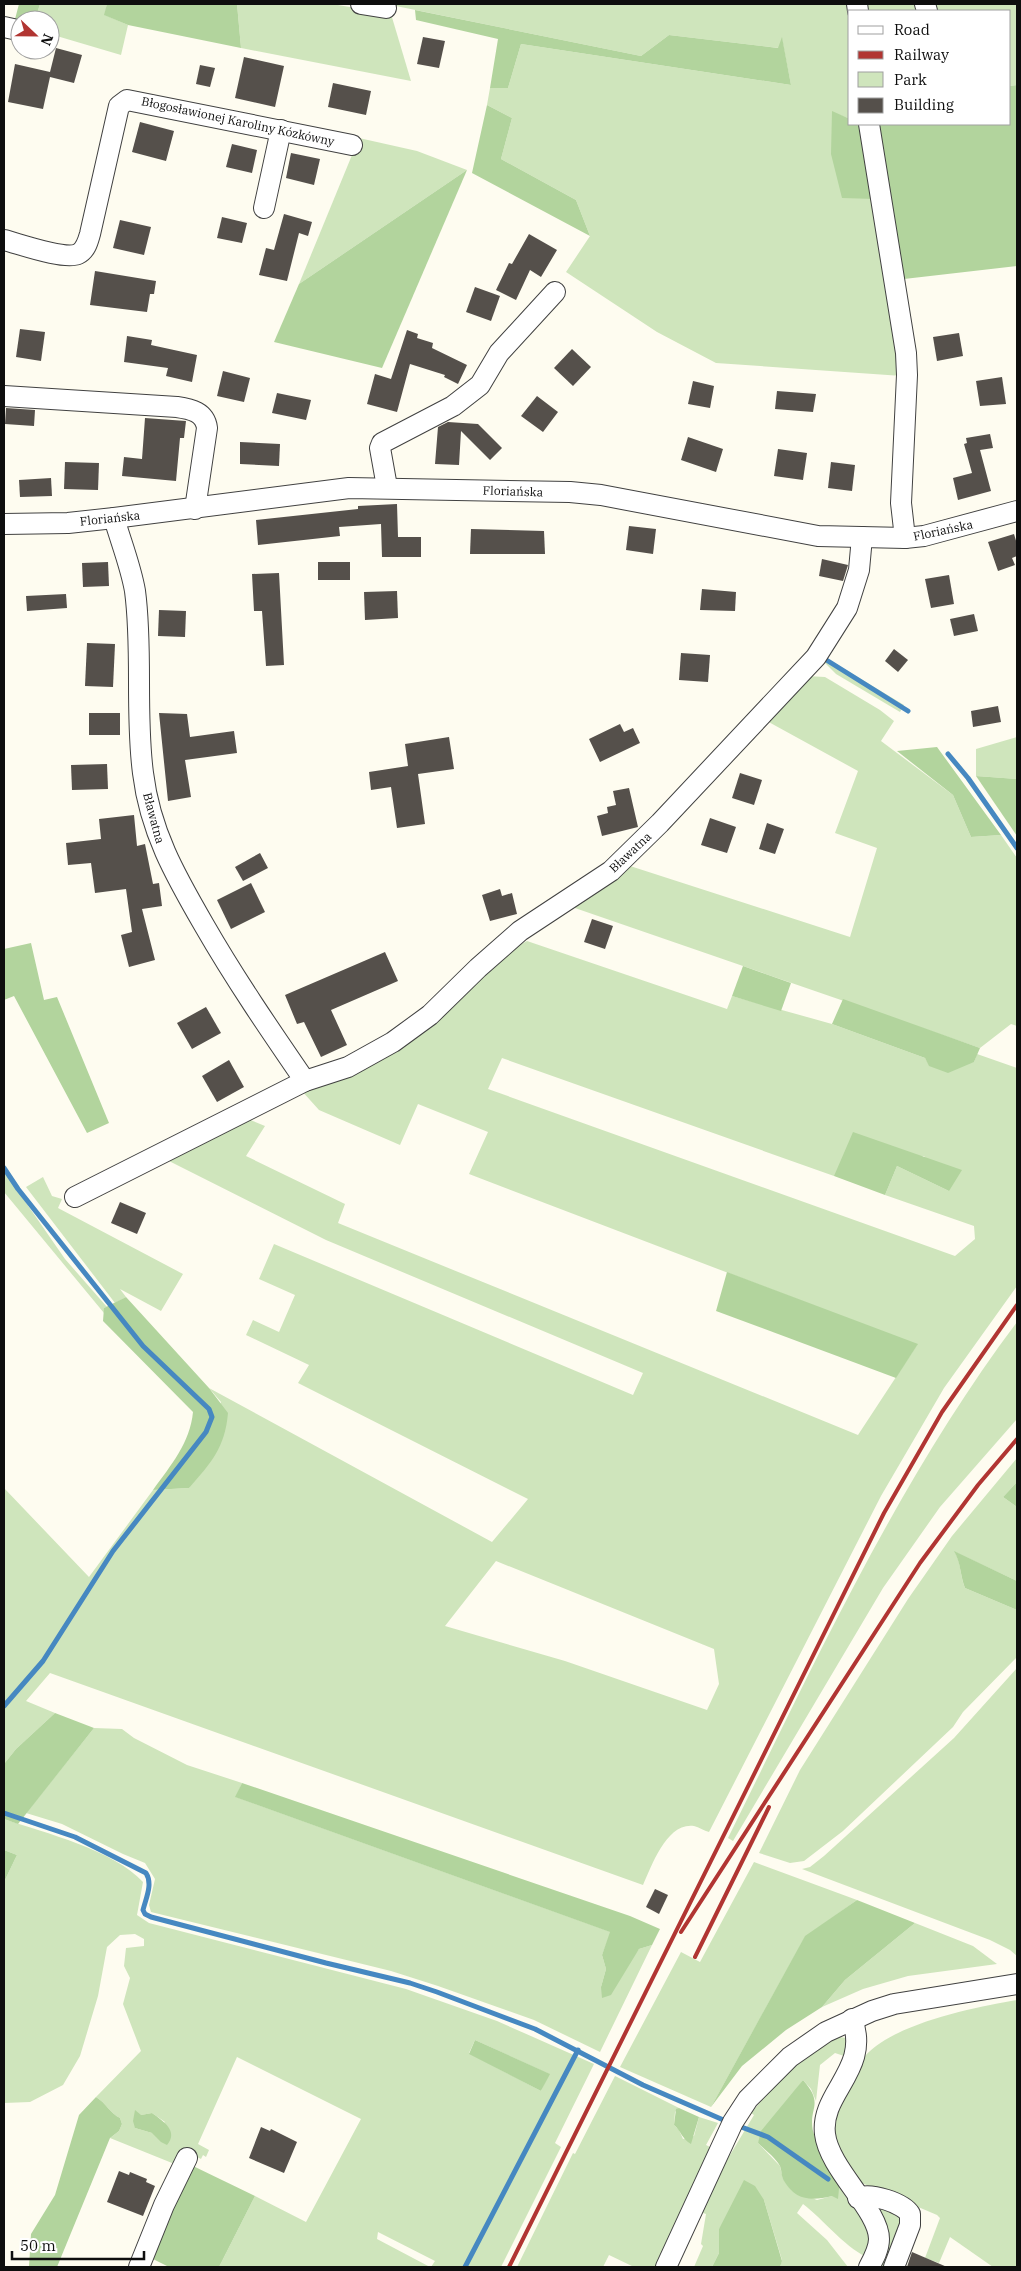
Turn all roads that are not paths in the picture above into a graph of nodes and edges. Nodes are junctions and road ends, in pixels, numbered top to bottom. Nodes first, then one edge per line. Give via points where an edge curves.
1 (361, 4) edge
2 (386, 8) dead end
3 (869, 125) edge
4 (280, 130) junction
5 (352, 145) dead end
6 (264, 208) dead end
7 (4, 240) edge
8 (555, 292) dead end
9 (4, 396) edge
10 (387, 487) junction
11 (195, 509) junction
12 (1017, 511) edge
13 (114, 518) junction
14 (4, 524) edge
15 (862, 537) junction
16 (905, 538) junction
17 (305, 1081) junction
18 (75, 1197) dead end
19 (1017, 1984) edge
20 (852, 2019) junction
21 (187, 2158) dead end
22 (858, 2198) junction
23 (139, 2267) edge
24 (666, 2267) edge
25 (869, 2267) edge
26 (894, 2267) edge

1 - 2 street
3 - 16 street via 906,353 901,503
4 - 5 street, Błogosławionej Karoliny Kózkówny
4 - 6 street
4 - 7 street, Błogosławionej Karoliny Kózkówny via 126,100 119,106 90,234 83,250 78,254 63,255
8 - 10 street via 499,353 480,385 453,406 382,444
9 - 11 street via 177,407 195,411 204,419 207,428
10 - 11 street, Floriańska via 319,490
10 - 15 street, Floriańska via 601,495 774,529 818,536
11 - 13 street, Floriańska
12 - 16 street, Floriańska via 940,533
13 - 14 street, Floriańska
13 - 17 street, Bławatna via 134,589 139,635 143,773 157,836 173,872 229,968
15 - 16 street, Floriańska
15 - 17 street, Bławatna via 858,570 847,608 816,657 611,871 520,931 430,1015 393,1042 348,1067
17 - 18 street, Bławatna
19 - 20 street via 894,2004
20 - 22 street via 857,2034 856,2050 828,2112 825,2134 832,2157
20 - 24 street via 826,2032 790,2057 748,2099 718,2151
21 - 23 street via 157,2219
22 - 25 street via 876,2225 879,2236
22 - 26 street via 873,2195 904,2208 910,2214 910,2225

